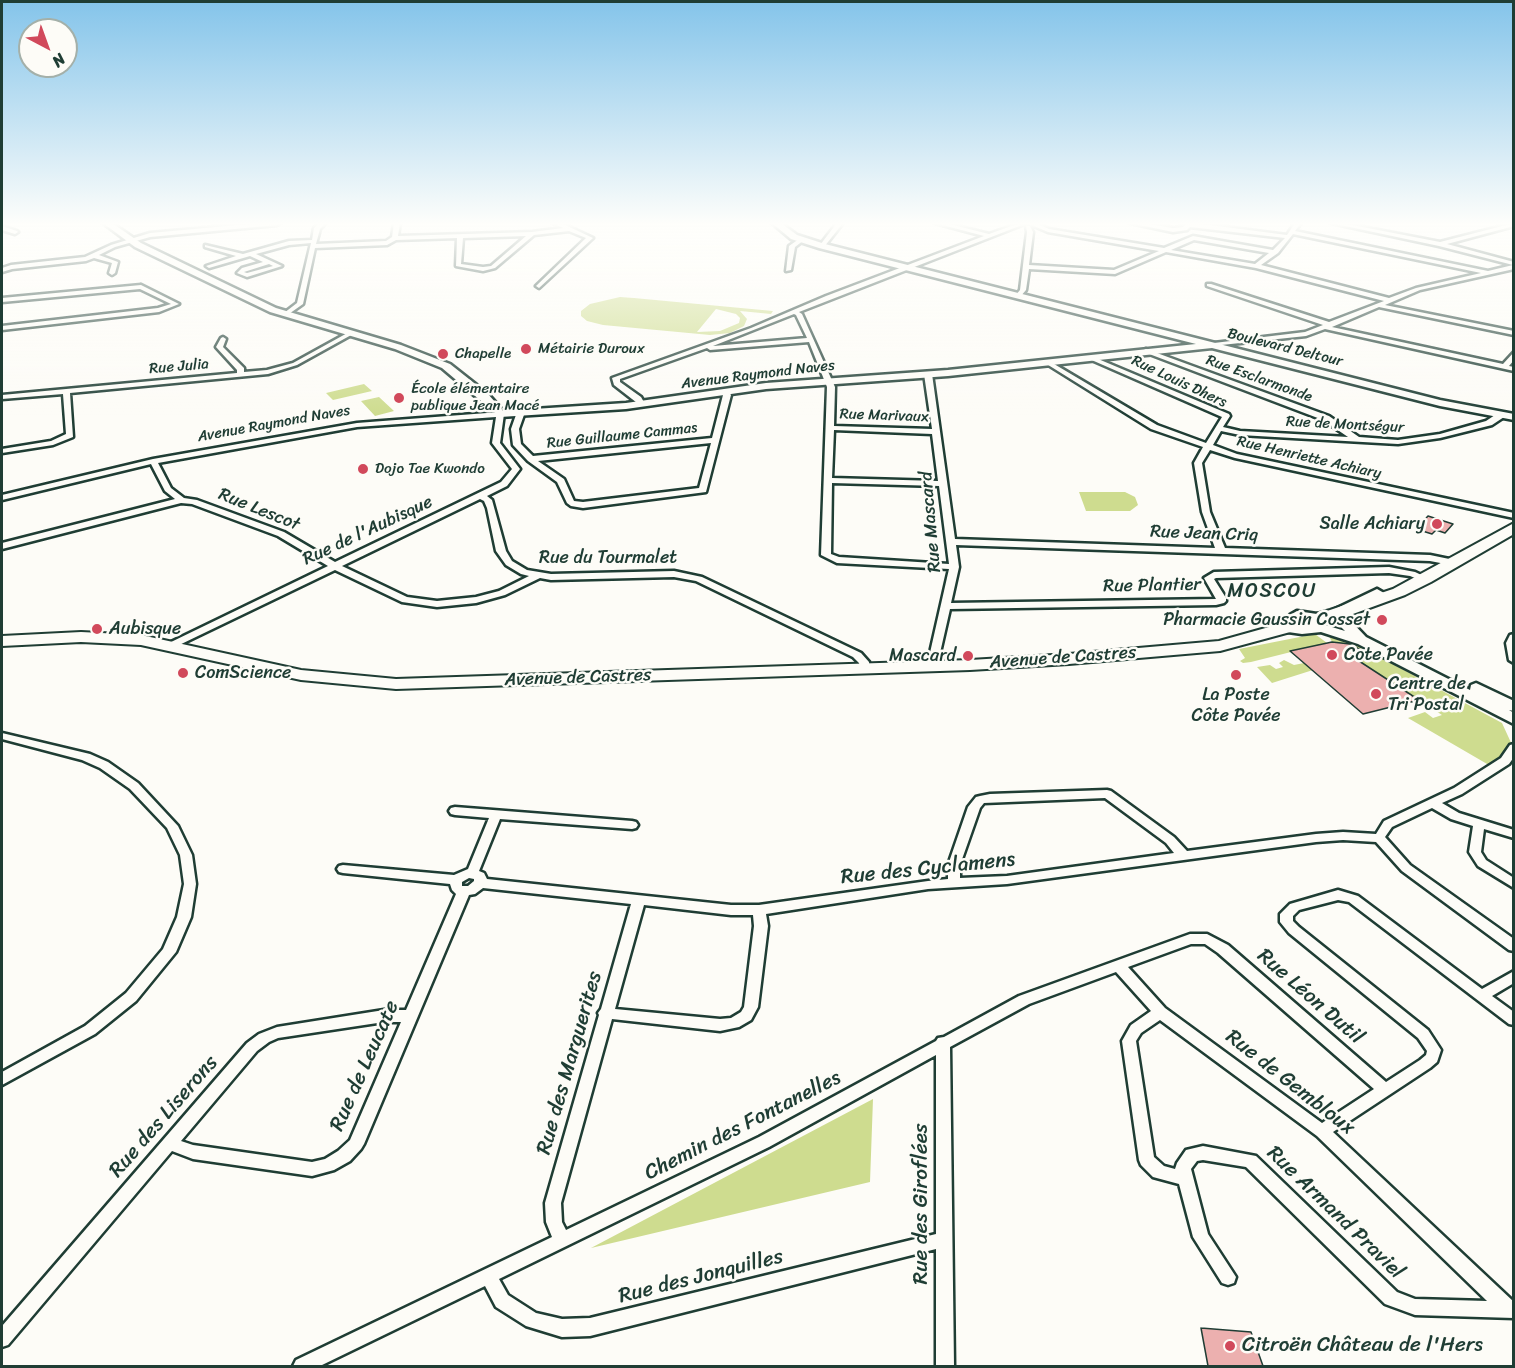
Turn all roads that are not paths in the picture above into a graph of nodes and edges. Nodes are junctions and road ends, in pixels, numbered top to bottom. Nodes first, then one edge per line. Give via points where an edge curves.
1 (133, 287) edge
2 (143, 287) edge
3 (229, 287) edge
4 (304, 287) edge
5 (857, 287) edge
6 (983, 287) edge
7 (1023, 287) edge
8 (1214, 287) edge
9 (1338, 287) edge
10 (1427, 287) edge
11 (1018, 296) junction
12 (2, 300) edge
13 (1389, 300) junction
14 (1378, 305) junction
15 (795, 312) junction
16 (286, 314) junction
17 (1328, 326) junction
18 (2, 328) edge
19 (351, 333) junction
20 (1514, 333) edge
21 (223, 339) dead end
22 (811, 340) junction
23 (1214, 345) junction
24 (704, 346) junction
25 (1146, 351) junction
26 (1514, 354) edge
27 (1089, 357) junction
28 (1047, 362) junction
29 (1509, 368) edge
30 (928, 374) junction
31 (240, 375) junction
32 (828, 380) junction
33 (66, 391) junction
34 (724, 393) junction
35 (2, 397) edge
36 (641, 404) junction
37 (521, 412) junction
38 (500, 414) junction
39 (1502, 415) junction
40 (1514, 417) edge
41 (830, 428) junction
42 (1219, 428) junction
43 (937, 432) junction
44 (716, 440) junction
45 (1359, 441) junction
46 (1207, 446) junction
47 (2, 451) edge
48 (531, 459) junction
49 (153, 461) junction
50 (829, 480) junction
51 (943, 484) junction
52 (482, 496) junction
53 (2, 497) edge
54 (181, 500) junction
55 (1514, 516) edge
56 (1514, 527) edge
57 (951, 542) junction
58 (2, 546) edge
59 (1221, 551) junction
60 (1456, 562) junction
61 (336, 565) junction
62 (954, 567) junction
63 (536, 576) junction
64 (1425, 579) junction
65 (1377, 593) junction
66 (947, 606) junction
67 (1332, 621) junction
68 (1292, 622) junction
69 (1514, 637) edge
70 (2, 641) edge
71 (1363, 641) junction
72 (173, 645) junction
73 (1513, 653) edge
74 (932, 666) junction
75 (865, 669) junction
76 (1503, 706) edge
77 (1514, 719) edge
78 (2, 736) edge
79 (1514, 747) edge
80 (1433, 803) junction
81 (455, 811) dead end
82 (496, 815) junction
83 (1479, 824) junction
84 (632, 825) dead end
85 (1514, 834) edge
86 (1379, 838) junction
87 (1184, 856) junction
88 (343, 869) dead end
89 (476, 878) junction
90 (954, 883) junction
91 (1514, 884) edge
92 (460, 885) junction
93 (639, 900) junction
94 (759, 910) junction
95 (1207, 939) joint
96 (1514, 946) edge
97 (1118, 965) junction
98 (1514, 976) edge
99 (1482, 996) junction
100 (1160, 1012) junction
101 (605, 1013) junction
102 (410, 1017) junction
103 (1514, 1020) edge
104 (943, 1042) junction
105 (2, 1079) edge
106 (1384, 1089) junction
107 (1322, 1131) junction
108 (169, 1143) junction
109 (1185, 1179) junction
110 (561, 1239) junction
111 (943, 1240) junction
112 (489, 1276) junction
113 (1228, 1277) dead end
114 (1511, 1310) edge
115 (2, 1339) edge
116 (302, 1366) edge
117 (945, 1366) edge

1 - 12 street
2 - 18 street via 176,304 159,310
3 - 16 street
4 - 16 street via 300,304
5 - 15 street
6 - 11 street, Boulevard Deltour
7 - 11 street
8 - 17 street
9 - 13 street
10 - 13 street, Avenue Raymond Naves
11 - 23 street, Boulevard Deltour
13 - 14 street, Avenue Raymond Naves
14 - 17 street, Avenue Raymond Naves
14 - 20 street
15 - 22 street
15 - 24 street
16 - 19 street
17 - 23 street, Avenue Raymond Naves via 1285,338
17 - 29 street
19 - 31 street, Rue Julia via 288,366
19 - 38 street via 446,366
21 - 31 street via 219,347 241,370
22 - 24 street
22 - 32 street
23 - 25 street, Avenue Raymond Naves
23 - 39 street, Boulevard Deltour
24 - 36 street via 616,378
25 - 27 street, Avenue Raymond Naves
25 - 45 street, Rue Esclarmonde via 1326,418
26 - 29 street
27 - 28 street, Avenue Raymond Naves
27 - 42 street, Rue Louis Dhers via 1226,416
28 - 30 street, Avenue Raymond Naves
28 - 46 street, Rue Henriette Achiary via 1154,427
30 - 32 street, Avenue Raymond Naves
30 - 43 street, Rue Mascard
31 - 33 street, Rue Julia
32 - 34 street, Avenue Raymond Naves
32 - 41 street
33 - 35 street, Rue Julia
33 - 47 street via 70,435 53,443
34 - 36 street, Avenue Raymond Naves
34 - 44 street via 727,395
36 - 37 street, Avenue Raymond Naves
37 - 38 street, Avenue Raymond Naves
37 - 48 street via 514,440
38 - 49 street, Avenue Raymond Naves via 357,425
38 - 52 street, Rue de l'Aubisque via 496,443 516,469 504,484
39 - 40 street, Boulevard Deltour
39 - 45 street, Rue de Montségur via 1489,423 1425,439
41 - 43 street, Rue Marivaux
41 - 50 street
42 - 45 street, Rue de Montségur via 1240,433
42 - 46 street, Rue Louis Dhers
43 - 51 street, Rue Mascard
44 - 48 street, Rue Guillaume Cammas
44 - 48 street via 705,488 700,492 582,505 569,501 561,481
46 - 55 street, Rue Henriette Achiary via 1246,460
46 - 59 street, Rue Louis Dhers via 1198,464 1206,512
49 - 53 street, Avenue Raymond Naves
49 - 54 street via 168,489
50 - 51 street
50 - 62 street via 828,557
51 - 57 street, Rue Mascard
52 - 61 street, Rue de l'Aubisque
52 - 63 street, Rue du Tourmalet via 491,508 504,556 515,567
54 - 58 street
54 - 61 street, Rue Lescot via 281,534
56 - 60 main road, Avenue de Castres
57 - 59 street, Rue Jean Criq
57 - 62 street, Rue Mascard
59 - 60 street, Rue Jean Criq
60 - 64 main road, Avenue de Castres
61 - 63 street, Rue Lescot via 397,597 426,604 489,597
61 - 72 street, Rue de l'Aubisque
62 - 66 street, Rue Mascard
63 - 75 street, Rue du Tourmalet via 674,574 699,579 857,655
64 - 65 main road, Avenue de Castres
64 - 66 street, Rue Plantier via 1389,570 1214,575 1209,578 1221,598 1216,602
64 - 67 main road, Avenue de Castres
65 - 67 street, Avenue de Castres
65 - 68 main road, Avenue de Castres
66 - 74 street, Rue Mascard
67 - 68 main road, Avenue de Castres
67 - 71 street
67 - 71 street
67 - 76 street
68 - 74 main road, Avenue de Castres via 1220,646
69 - 73 street
70 - 72 main road, Avenue de Castres via 98,638
71 - 76 street
72 - 75 main road, Avenue de Castres via 301,675 383,684
74 - 75 main road, Avenue de Castres
76 - 77 street
78 - 105 street via 86,757 134,786 172,826 186,855 190,884 184,917 169,952 131,996 90,1030
79 - 80 street via 1505,761
80 - 83 street
80 - 86 street via 1388,824
81 - 82 street
82 - 84 street
82 - 89 street
83 - 85 street
83 - 91 street via 1475,852 1482,862
86 - 87 street, Rue des Cyclamens via 1316,838
86 - 96 street via 1406,868
87 - 90 street, Rue des Cyclamens via 1007,880
87 - 90 street via 1170,840 1107,794 990,798 980,800 974,807 954,865
88 - 92 street
89 - 92 street via 475,889
89 - 93 street, Rue des Cyclamens
90 - 94 street, Rue des Cyclamens
92 - 102 street, Rue de Leucate
93 - 94 street, Rue des Cyclamens
93 - 101 street, Rue des Marguerites
94 - 101 street via 761,926 751,1007 740,1020 720,1025
95 - 97 street, Chemin des Fontanelles via 1190,939
95 - 106 street, Rue Léon Dutil
97 - 100 street, Rue de Gembloux
97 - 104 street, Chemin des Fontanelles via 1024,1000
98 - 99 street
99 - 103 street
99 - 106 street via 1362,904 1345,896 1304,904 1286,914 1294,930 1431,1043 1432,1058
100 - 107 street, Rue de Gembloux
100 - 109 street via 1131,1034 1129,1047 1147,1160 1159,1172
101 - 110 street, Rue des Marguerites via 553,1203 554,1222
102 - 108 street, Rue des Liserons via 384,1016 264,1038
102 - 108 street, Rue de Leucate via 356,1144 328,1165 312,1169 193,1152
104 - 110 street, Chemin des Fontanelles via 764,1142
104 - 111 street, Rue des Giroflées
106 - 107 street
107 - 114 street, Rue de Gembloux
108 - 115 street, Rue des Liserons
109 - 113 street via 1201,1238
109 - 114 street, Rue Armand Praviel via 1183,1168 1192,1155 1203,1153 1250,1161 1391,1298 1415,1306
110 - 112 street, Chemin des Fontanelles
111 - 112 street, Rue des Jonquilles via 590,1327 562,1328 532,1320 502,1302
111 - 117 street, Rue des Giroflées
112 - 116 street, Chemin des Fontanelles

